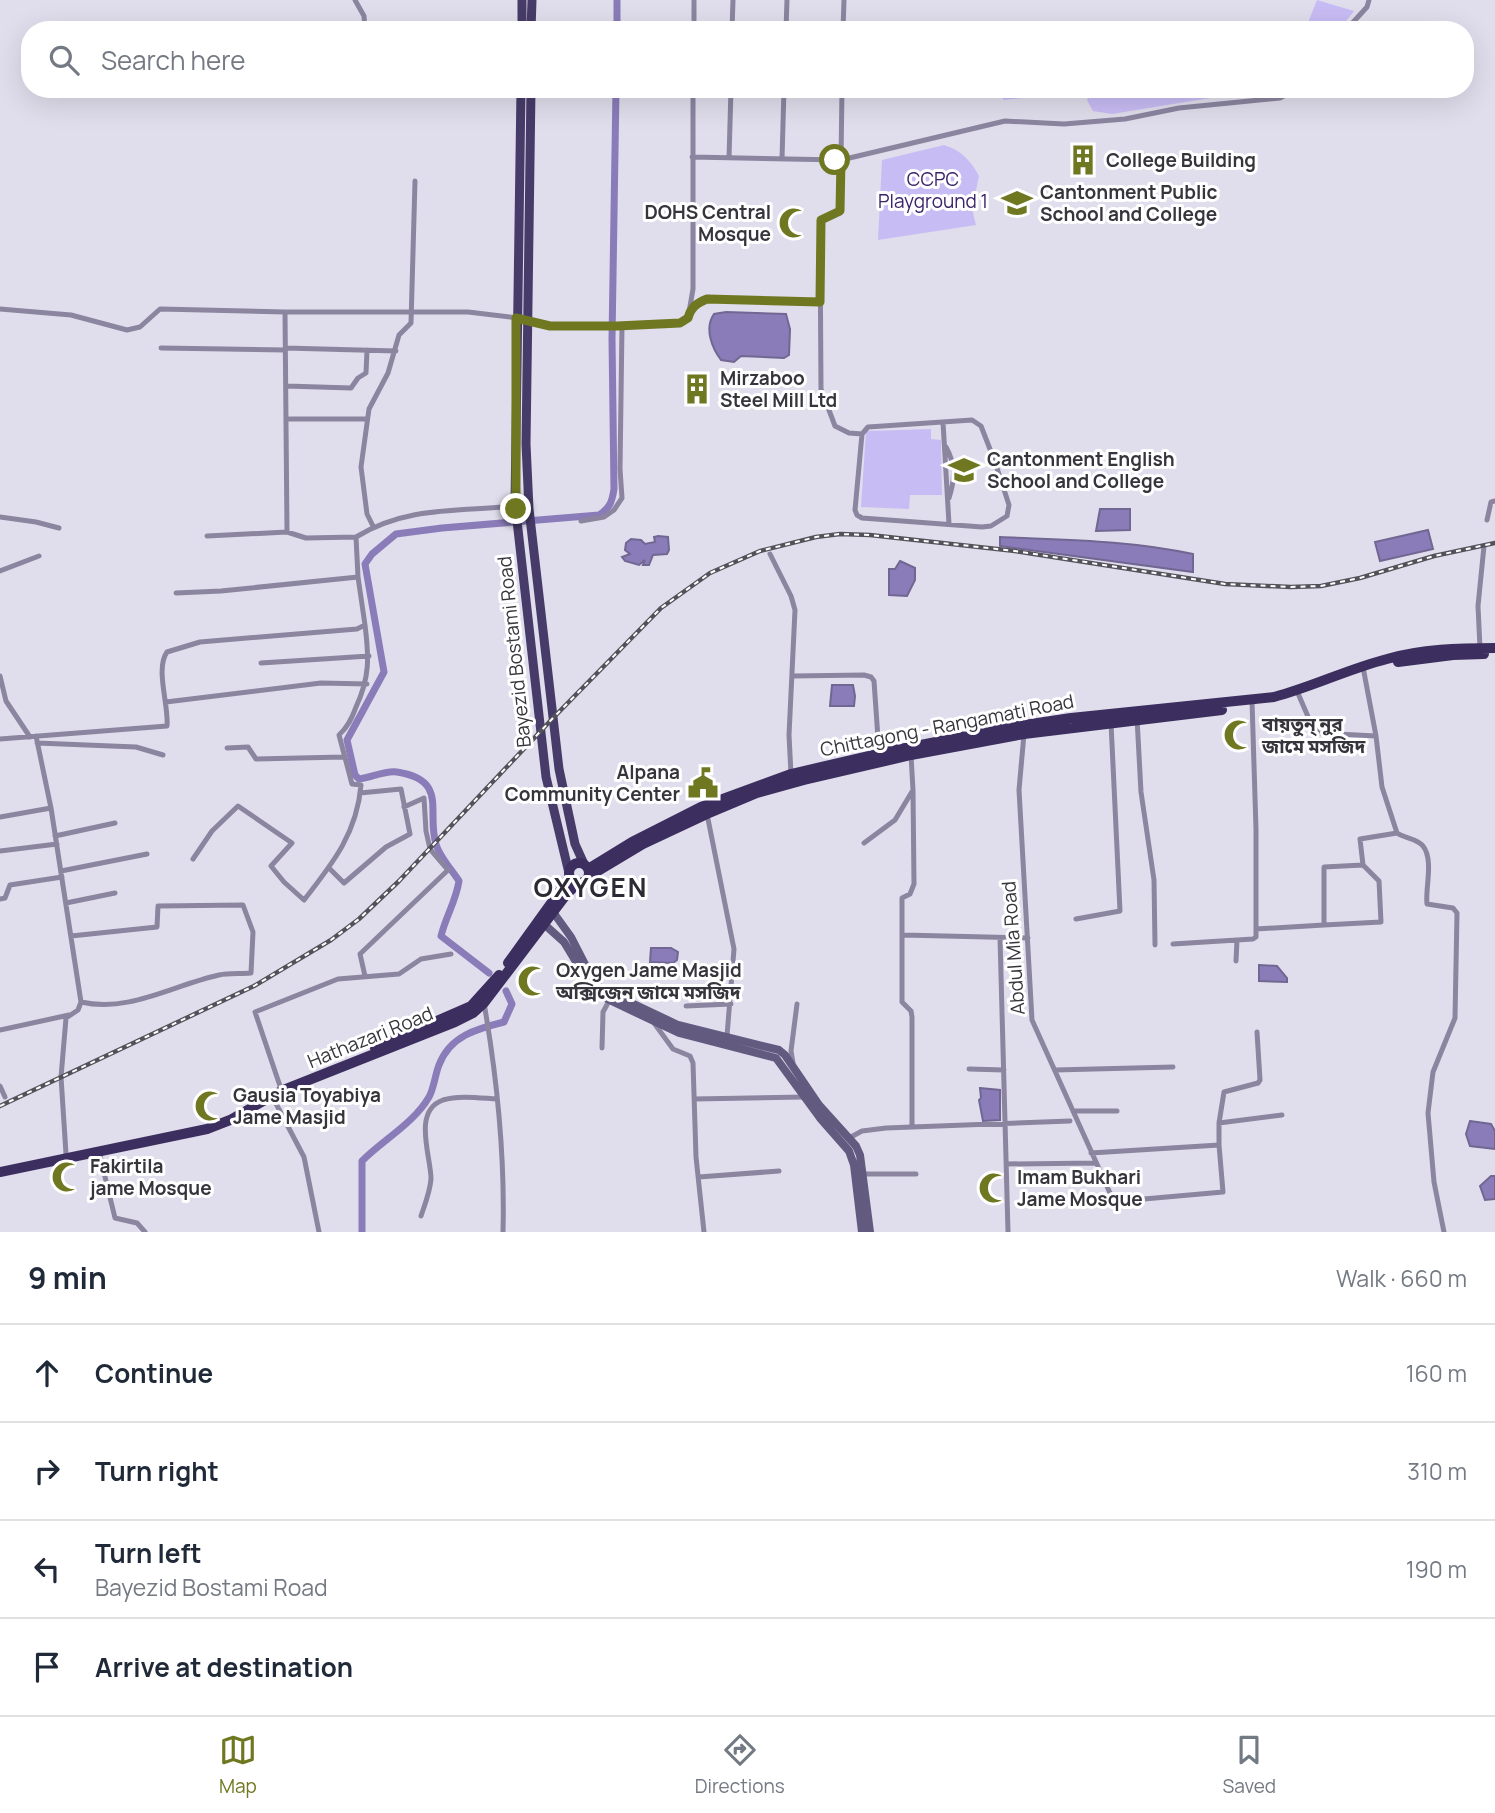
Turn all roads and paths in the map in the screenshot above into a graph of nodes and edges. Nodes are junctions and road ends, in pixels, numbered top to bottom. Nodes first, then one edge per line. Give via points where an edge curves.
1 (355, 0) edge
2 (522, 0) edge
3 (532, 0) edge
4 (694, 0) edge
5 (733, 0) edge
6 (787, 0) edge
7 (844, 0) edge
8 (1370, 0) edge
9 (364, 21) edge
10 (522, 21) edge
11 (531, 21) edge
12 (694, 21) edge
13 (732, 21) edge
14 (786, 21) edge
15 (843, 21) edge
16 (1354, 21) edge
17 (521, 98) edge
18 (531, 98) edge
19 (693, 98) edge
20 (731, 98) edge
21 (784, 98) edge
22 (842, 98) edge
23 (1280, 98) edge
24 (692, 158) junction
25 (729, 158) junction
26 (782, 159) junction
27 (841, 160) junction
28 (415, 181) dead end
29 (820, 302) junction
30 (0, 309) edge
31 (690, 311) junction
32 (285, 312) junction
33 (412, 313) junction
34 (516, 318) junction
35 (528, 320) junction
36 (619, 326) junction
37 (161, 348) dead end
38 (285, 349) junction
39 (367, 350) junction
40 (396, 351) junction
41 (286, 386) junction
42 (286, 419) junction
43 (367, 419) junction
44 (943, 422) junction
45 (862, 434) junction
46 (1495, 501) edge
47 (515, 506) junction
48 (0, 517) edge
49 (1487, 520) dead end
50 (581, 521) dead end
51 (949, 524) junction
52 (373, 526) junction
53 (59, 528) dead end
54 (286, 532) junction
55 (207, 536) dead end
56 (356, 537) junction
57 (1484, 546) dead end
58 (770, 554) dead end
59 (39, 556) dead end
60 (0, 571) edge
61 (358, 577) junction
62 (176, 593) dead end
63 (365, 625) junction
64 (1480, 648) junction
65 (1495, 648) edge
66 (1495, 654) edge
67 (369, 656) junction
68 (261, 663) dead end
69 (1364, 669) junction
70 (0, 676) edge
71 (793, 676) junction
72 (367, 684) junction
73 (1298, 694) junction
74 (166, 702) junction
75 (1252, 703) junction
76 (1137, 716) junction
77 (1111, 723) junction
78 (1024, 734) junction
79 (1376, 736) junction
80 (0, 739) edge
81 (34, 739) junction
82 (227, 748) dead end
83 (879, 753) junction
84 (163, 755) dead end
85 (911, 755) junction
86 (344, 757) junction
87 (791, 774) junction
88 (913, 790) junction
89 (360, 793) junction
90 (404, 807) junction
91 (51, 808) junction
92 (707, 814) junction
93 (0, 817) edge
94 (115, 823) dead end
95 (1397, 833) junction
96 (55, 836) junction
97 (57, 844) junction
98 (864, 844) dead end
99 (0, 850) edge
100 (147, 854) dead end
101 (193, 859) dead end
102 (1363, 865) junction
103 (329, 867) junction
104 (587, 870) junction
105 (61, 874) junction
106 (572, 878) junction
107 (115, 893) dead end
108 (0, 899) edge
109 (66, 903) junction
110 (553, 912) junction
111 (1076, 919) dead end
112 (545, 925) junction
113 (1324, 925) junction
114 (1256, 929) junction
115 (903, 934) junction
116 (71, 936) junction
117 (1000, 938) junction
118 (1028, 938) junction
119 (1237, 940) junction
120 (1173, 944) dead end
121 (1155, 945) dead end
122 (451, 954) dead end
123 (1236, 961) dead end
124 (365, 976) junction
125 (609, 1001) junction
126 (81, 1002) junction
127 (484, 1003) junction
128 (731, 1004) junction
129 (797, 1004) dead end
130 (686, 1006) dead end
131 (72, 1014) junction
132 (654, 1023) junction
133 (0, 1030) edge
134 (1257, 1031) dead end
135 (727, 1036) junction
136 (602, 1048) dead end
137 (1173, 1067) dead end
138 (794, 1068) junction
139 (969, 1069) dead end
140 (1004, 1070) junction
141 (1055, 1070) junction
142 (0, 1086) edge
143 (280, 1086) junction
144 (272, 1096) junction
145 (5, 1097) dead end
146 (804, 1097) junction
147 (497, 1099) junction
148 (694, 1099) junction
149 (1073, 1111) junction
150 (1117, 1111) dead end
151 (1282, 1115) dead end
152 (1070, 1121) dead end
153 (1004, 1122) junction
154 (1219, 1123) junction
155 (912, 1127) junction
156 (849, 1138) junction
157 (1219, 1145) junction
158 (99, 1152) junction
159 (1091, 1153) junction
160 (66, 1154) junction
161 (1096, 1163) junction
162 (1006, 1164) junction
163 (0, 1166) edge
164 (779, 1171) dead end
165 (0, 1172) edge
166 (864, 1174) junction
167 (916, 1174) dead end
168 (699, 1177) junction
169 (421, 1216) dead end
170 (145, 1232) edge
171 (319, 1232) edge
172 (503, 1232) edge
173 (704, 1232) edge
174 (862, 1232) edge
175 (870, 1232) edge
176 (1008, 1232) edge
177 (1444, 1232) edge

1 - 9 street
2 - 10 main road
3 - 11 main road
4 - 12 street
5 - 13 street
6 - 14 street
7 - 15 street
8 - 16 street
17 - 34 main road, Bayezid Bostami Road
18 - 35 main road, Bayezid Bostami Road
19 - 24 street
20 - 25 street
21 - 26 street
22 - 27 street
23 - 27 street via 1179,108 1125,119 1065,124 1005,121
24 - 25 street
24 - 31 street
25 - 26 street
26 - 27 street
27 - 29 street via 840,211 821,220
28 - 33 street
29 - 31 street via 707,299
29 - 45 street via 822,396 835,426
30 - 32 street via 71,315 127,330 140,327 160,309
31 - 36 street via 680,323
32 - 33 street
32 - 38 street
33 - 34 street via 468,312
33 - 40 street
34 - 35 street
34 - 47 main road, Bayezid Bostami Road
35 - 36 street via 550,326
35 - 104 main road, Bayezid Bostami Road via 529,509 559,769 575,844
36 - 50 street via 622,498 604,517
37 - 38 street
38 - 39 street
38 - 41 street
39 - 40 street
39 - 41 street via 366,373 351,388
40 - 43 street
41 - 42 street
42 - 43 street
42 - 54 street
43 - 52 street via 361,467
44 - 45 street via 868,427
44 - 51 street
44 - 51 street via 972,420 981,426 1009,506 1007,516 991,526
45 - 51 street via 857,515
46 - 49 street
47 - 52 street via 410,514
47 - 106 main road, Bayezid Bostami Road via 546,777
48 - 53 street
52 - 56 street
54 - 55 street
54 - 56 street via 306,538
56 - 61 street
57 - 64 street via 1478,606
58 - 71 street via 795,610
59 - 60 street
61 - 62 street
61 - 63 street
63 - 67 street
63 - 74 street via 200,642 167,652 162,666
64 - 65 highway, Chittagong - Rangamati Road
64 - 69 highway, Chittagong - Rangamati Road via 1412,653
66 - 69 highway, Chittagong - Rangamati Road via 1427,658
67 - 68 street
67 - 72 street
69 - 73 highway, Chittagong - Rangamati Road
69 - 79 street
70 - 81 street via 6,701
71 - 83 street via 871,677
71 - 87 street
72 - 74 street via 321,683
72 - 86 street via 347,728 339,735
73 - 75 highway, Chittagong - Rangamati Road
73 - 79 street via 1318,733
74 - 81 street via 165,726
75 - 76 highway, Chittagong - Rangamati Road
75 - 114 street
76 - 77 highway, Chittagong - Rangamati Road
76 - 83 highway, Chittagong - Rangamati Road via 1018,726
76 - 121 street via 1141,792 1154,880
77 - 78 highway, Chittagong - Rangamati Road
77 - 111 street via 1120,911
78 - 85 highway, Chittagong - Rangamati Road
78 - 118 street, Abdul Mia Road via 1019,790
79 - 95 street via 1382,787
80 - 81 street
81 - 84 street via 136,747
81 - 91 street
82 - 86 street via 247,747 256,759
83 - 87 highway, Chittagong - Rangamati Road
85 - 88 street
85 - 92 highway, Chittagong - Rangamati Road via 757,793
86 - 89 street via 352,784 361,785
87 - 104 highway, Chittagong - Rangamati Road via 701,807
88 - 98 street via 895,820
88 - 115 street via 914,884 902,898
89 - 90 street via 401,789
89 - 103 street via 350,834
90 - 103 street via 410,834 386,847 344,883
90 - 124 street via 424,798 430,849 448,870 360,954
91 - 93 street
91 - 96 street
92 - 104 highway, Chittagong - Rangamati Road
92 - 128 street via 734,949
94 - 96 street
95 - 102 street via 1360,839
95 - 177 street via 1425,849 1427,904 1453,908 1457,913 1455,1018 1433,1072 1428,1113
96 - 97 street
97 - 99 street
97 - 105 street
100 - 105 street
101 - 103 street via 212,831 238,806 292,842 271,866 304,900
102 - 113 street via 1324,867
102 - 113 street via 1379,881 1381,922
104 - 106 highway via 584,882
104 - 106 highway via 573,864
105 - 108 street via 10,885
105 - 109 street
106 - 110 highway, Hathazari Road
106 - 143 highway, Hathazari Road via 471,1006
107 - 109 street
109 - 116 street
110 - 112 highway, Hathazari Road
110 - 135 main road via 600,988 678,1025
112 - 125 main road via 564,942 593,990
112 - 127 highway, Hathazari Road
113 - 114 street
114 - 119 street via 1255,938
115 - 117 street
115 - 155 street via 902,1002 912,1017
116 - 126 street
116 - 126 street via 157,927 158,906 177,905 243,905 253,932 251,973 221,975 121,1003
117 - 118 street
117 - 140 street
118 - 141 street, Abdul Mia Road via 1032,1020
119 - 120 street
119 - 123 street
122 - 124 street via 421,959 399,974
124 - 143 street via 338,979 255,1012
125 - 132 main road
125 - 136 street via 603,1012
126 - 131 street
127 - 144 highway, Hathazari Road via 456,1022
127 - 147 street
128 - 130 street
128 - 135 street
129 - 138 street via 791,1051
131 - 133 street
131 - 160 street via 66,1018 61,1077
132 - 146 main road via 771,1056
132 - 148 street via 673,1049 690,1056
134 - 154 street via 1258,1083 1224,1093
135 - 138 main road via 779,1050
137 - 141 street
138 - 156 main road via 818,1105
139 - 140 street
140 - 153 street
141 - 149 street, Abdul Mia Road
142 - 145 street
143 - 160 highway, Hathazari Road via 212,1122
144 - 158 highway, Hathazari Road via 207,1129
144 - 171 street via 304,1157
146 - 148 street
146 - 174 main road via 849,1151
147 - 169 street via 446,1099 434,1104 426,1117 431,1177
147 - 172 street
148 - 168 street
149 - 150 street
149 - 159 street, Abdul Mia Road
151 - 154 street
152 - 153 street
153 - 155 street
153 - 162 street
154 - 157 street
155 - 156 street via 862,1131
156 - 166 main road via 860,1155
157 - 159 street
157 - 161 street, Abdul Mia Road via 1223,1192 1113,1197
158 - 165 highway, Hathazari Road
158 - 170 street via 115,1218 138,1223
159 - 161 street, Abdul Mia Road
160 - 163 highway, Hathazari Road
161 - 162 street
162 - 176 street
164 - 168 street
166 - 167 street
166 - 175 main road
168 - 173 street

